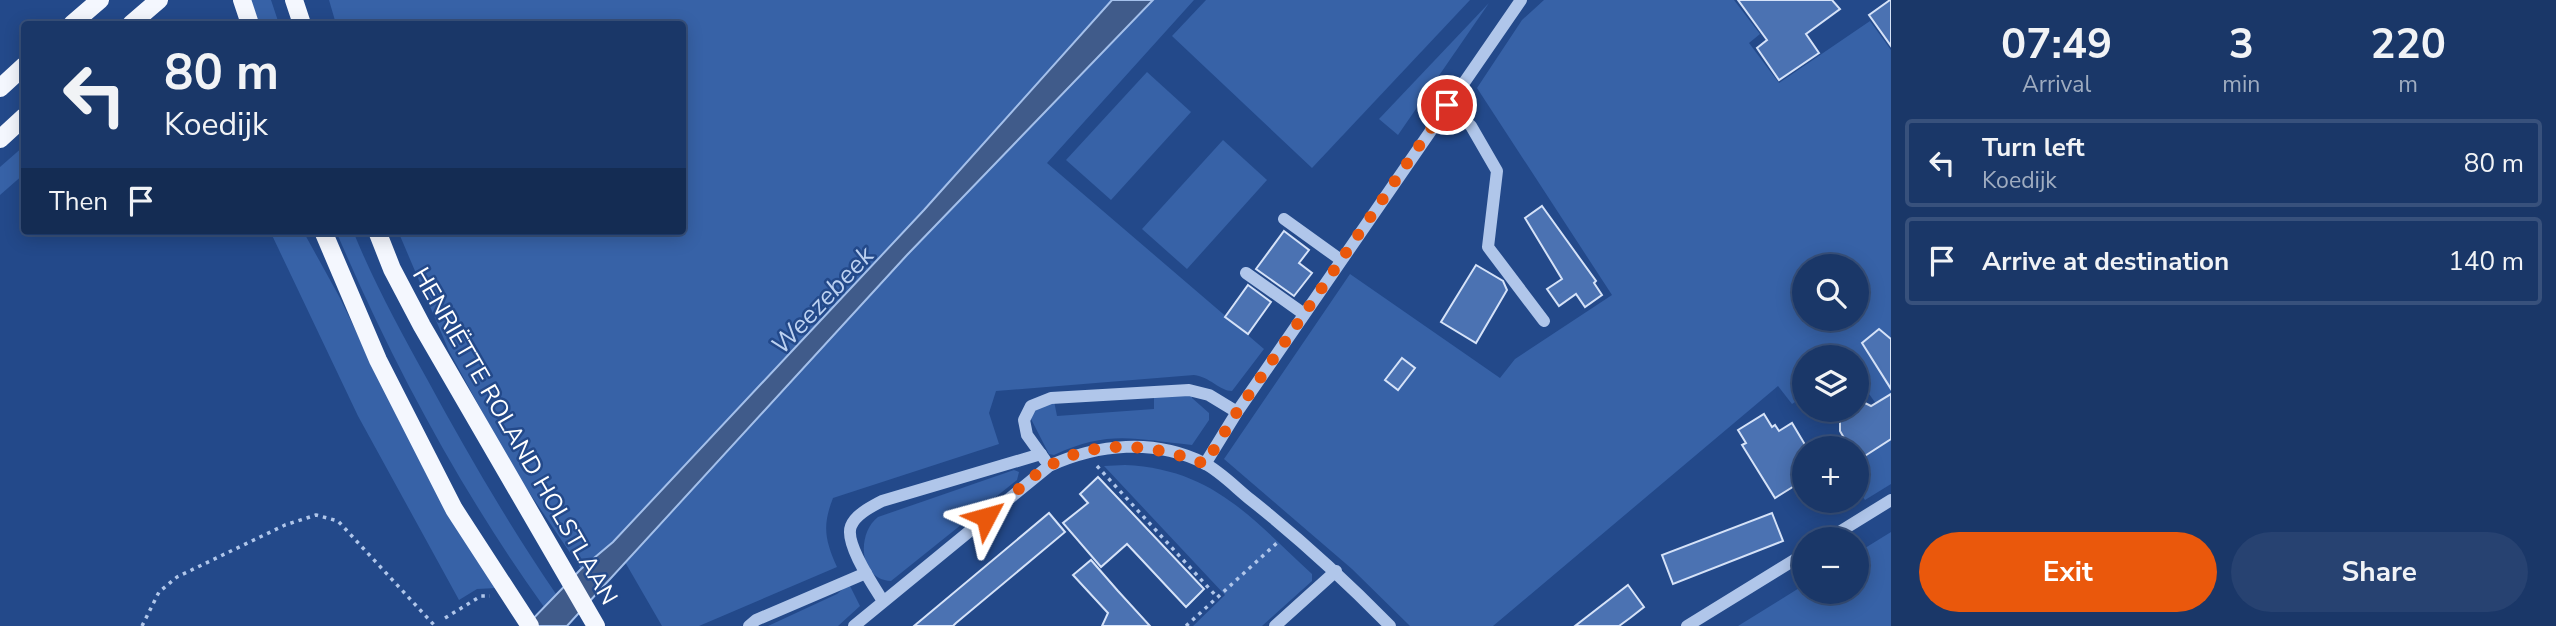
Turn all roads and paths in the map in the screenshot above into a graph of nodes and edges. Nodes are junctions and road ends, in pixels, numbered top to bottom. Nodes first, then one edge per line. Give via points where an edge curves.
1 (100, 0) edge
2 (159, 0) edge
3 (242, 0) edge
4 (294, 0) edge
5 (308, 0) edge
6 (1521, 0) edge
7 (76, 21) edge
8 (134, 21) edge
9 (249, 21) edge
10 (303, 21) edge
11 (304, 21) edge
12 (21, 69) edge
13 (0, 88) edge
14 (1447, 105) junction
15 (21, 120) edge
16 (0, 139) edge
17 (1283, 219) dead end
18 (325, 235) edge
19 (379, 235) edge
20 (1341, 260) junction
21 (1246, 273) dead end
22 (1304, 314) junction
23 (1544, 321) dead end
24 (1237, 412) junction
25 (1083, 452) junction
26 (1041, 454) junction
27 (1205, 464) junction
28 (1049, 466) junction
29 (1891, 500) edge
30 (1847, 527) edge
31 (1290, 531) junction
32 (1792, 562) edge
33 (1336, 571) junction
34 (866, 573) junction
35 (495, 597) dead end
36 (1217, 597) junction
37 (883, 601) junction
38 (444, 618) dead end
39 (592, 619) edge
40 (528, 622) edge
41 (1693, 625) edge
42 (142, 626) edge
43 (435, 626) edge
44 (748, 626) edge
45 (854, 626) edge
46 (1186, 626) edge
47 (1275, 626) edge
48 (1390, 626) edge

1 - 7 main road
2 - 8 main road
3 - 9 main road
4 - 10 main road
5 - 11 main road
6 - 14 street
12 - 13 main road
14 - 20 street
14 - 23 street via 1471,126 1497,171 1488,247
15 - 16 main road
17 - 20 street
18 - 40 main road via 377,360 454,509
19 - 39 main road, HENRIËTTE ROLAND HOLSTLAAN via 422,326
20 - 22 street
21 - 22 street
22 - 24 street
24 - 26 street via 1209,395 1189,390 1051,398 1031,406 1024,420 1027,435
24 - 27 street
25 - 27 street via 1118,446 1153,449
25 - 28 street
25 - 36 path
26 - 28 street
26 - 34 street via 881,501 862,513 851,526 850,540
27 - 31 street
28 - 37 street
29 - 30 street
31 - 33 street
31 - 36 path
32 - 41 street
33 - 47 street
33 - 48 street
34 - 37 street
34 - 44 street
35 - 38 path via 481,596
36 - 46 path
37 - 45 street
42 - 43 path via 159,592 177,578 264,534 316,515 338,521

